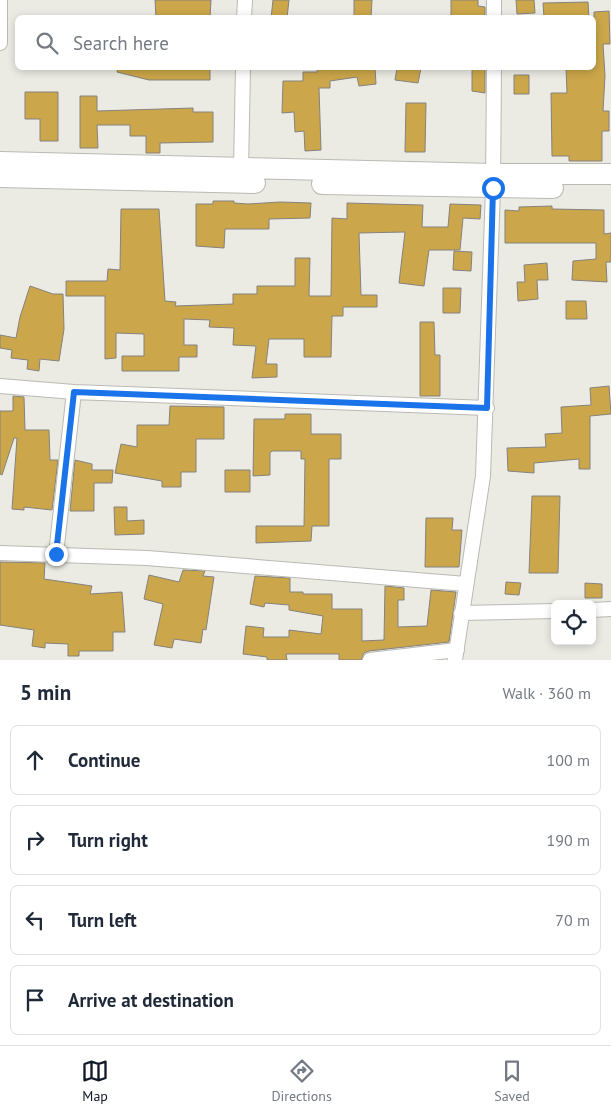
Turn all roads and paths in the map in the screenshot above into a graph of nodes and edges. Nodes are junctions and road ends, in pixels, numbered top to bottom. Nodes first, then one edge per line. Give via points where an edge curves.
1 (0, 0) edge
2 (245, 0) edge
3 (494, 0) edge
4 (244, 15) edge
5 (494, 15) edge
6 (0, 42) edge
7 (244, 70) edge
8 (494, 70) edge
9 (0, 162) edge
10 (241, 169) junction
11 (611, 174) edge
12 (0, 177) edge
13 (493, 181) junction
14 (611, 188) edge
15 (0, 386) edge
16 (74, 392) junction
17 (487, 408) junction
18 (0, 553) edge
19 (56, 554) junction
20 (466, 584) junction
21 (611, 609) edge
22 (596, 610) edge
23 (551, 611) edge
24 (461, 613) junction
25 (456, 655) edge
26 (370, 660) edge

1 - 6 street
2 - 4 street
3 - 5 street
7 - 10 street
8 - 13 street
9 - 10 main road
10 - 13 main road
11 - 13 main road
12 - 13 main road
13 - 14 main road
13 - 17 street
15 - 16 street
16 - 17 street
16 - 19 street
17 - 20 street via 483,476
18 - 19 street
19 - 20 street via 147,558
20 - 24 street
21 - 22 street
23 - 24 street
24 - 25 street
25 - 26 street

